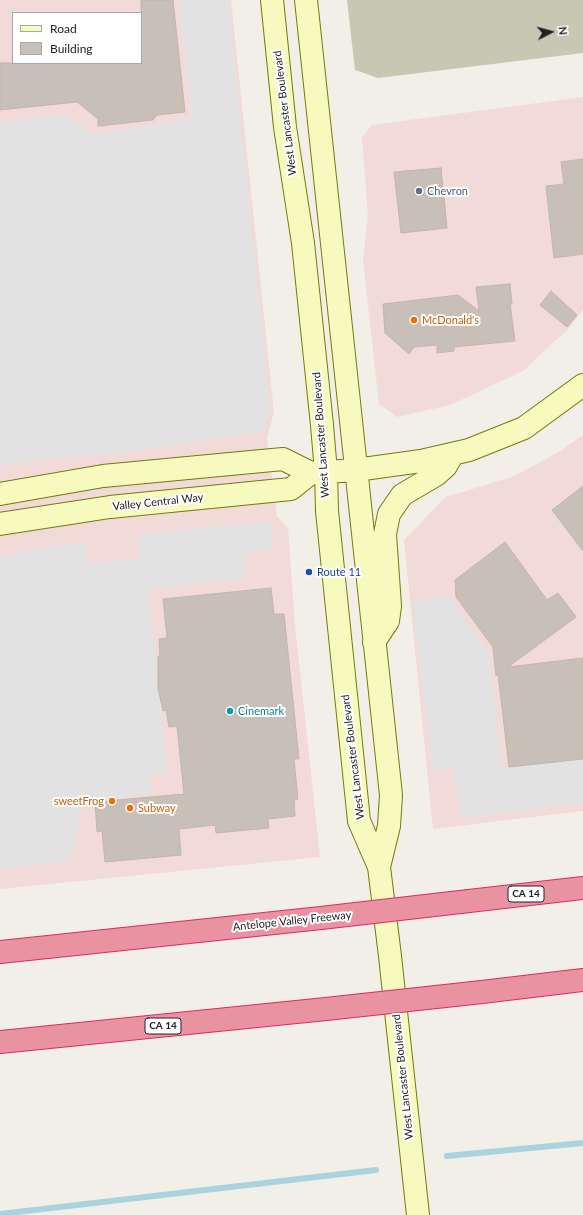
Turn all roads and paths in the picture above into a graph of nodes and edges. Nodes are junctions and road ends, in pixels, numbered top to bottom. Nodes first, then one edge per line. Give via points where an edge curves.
1 (272, 0) edge
2 (306, 0) edge
3 (583, 385) edge
4 (453, 454) junction
5 (356, 470) junction
6 (319, 472) junction
7 (0, 494) edge
8 (0, 524) edge
9 (374, 642) junction
10 (379, 867) junction
11 (583, 888) edge
12 (0, 952) edge
13 (583, 980) edge
14 (0, 1042) edge
15 (418, 1215) edge

1 - 6 street, West Lancaster Boulevard via 285,127 303,243
2 - 5 street, West Lancaster Boulevard
3 - 4 street via 524,428
4 - 5 street
4 - 9 street via 446,466 436,475 402,495 389,514 385,534 390,606 388,622
5 - 6 street
5 - 9 street, West Lancaster Boulevard
6 - 7 street via 283,459 103,476
6 - 8 street, Valley Central Way via 291,489 110,507
6 - 10 street, West Lancaster Boulevard via 327,510 359,821
9 - 10 street, West Lancaster Boulevard via 391,795 389,826
10 - 15 street, West Lancaster Boulevard
11 - 12 highway, Antelope Valley Freeway / CA 14, bridge
13 - 14 highway, CA 14, bridge via 326,1010

